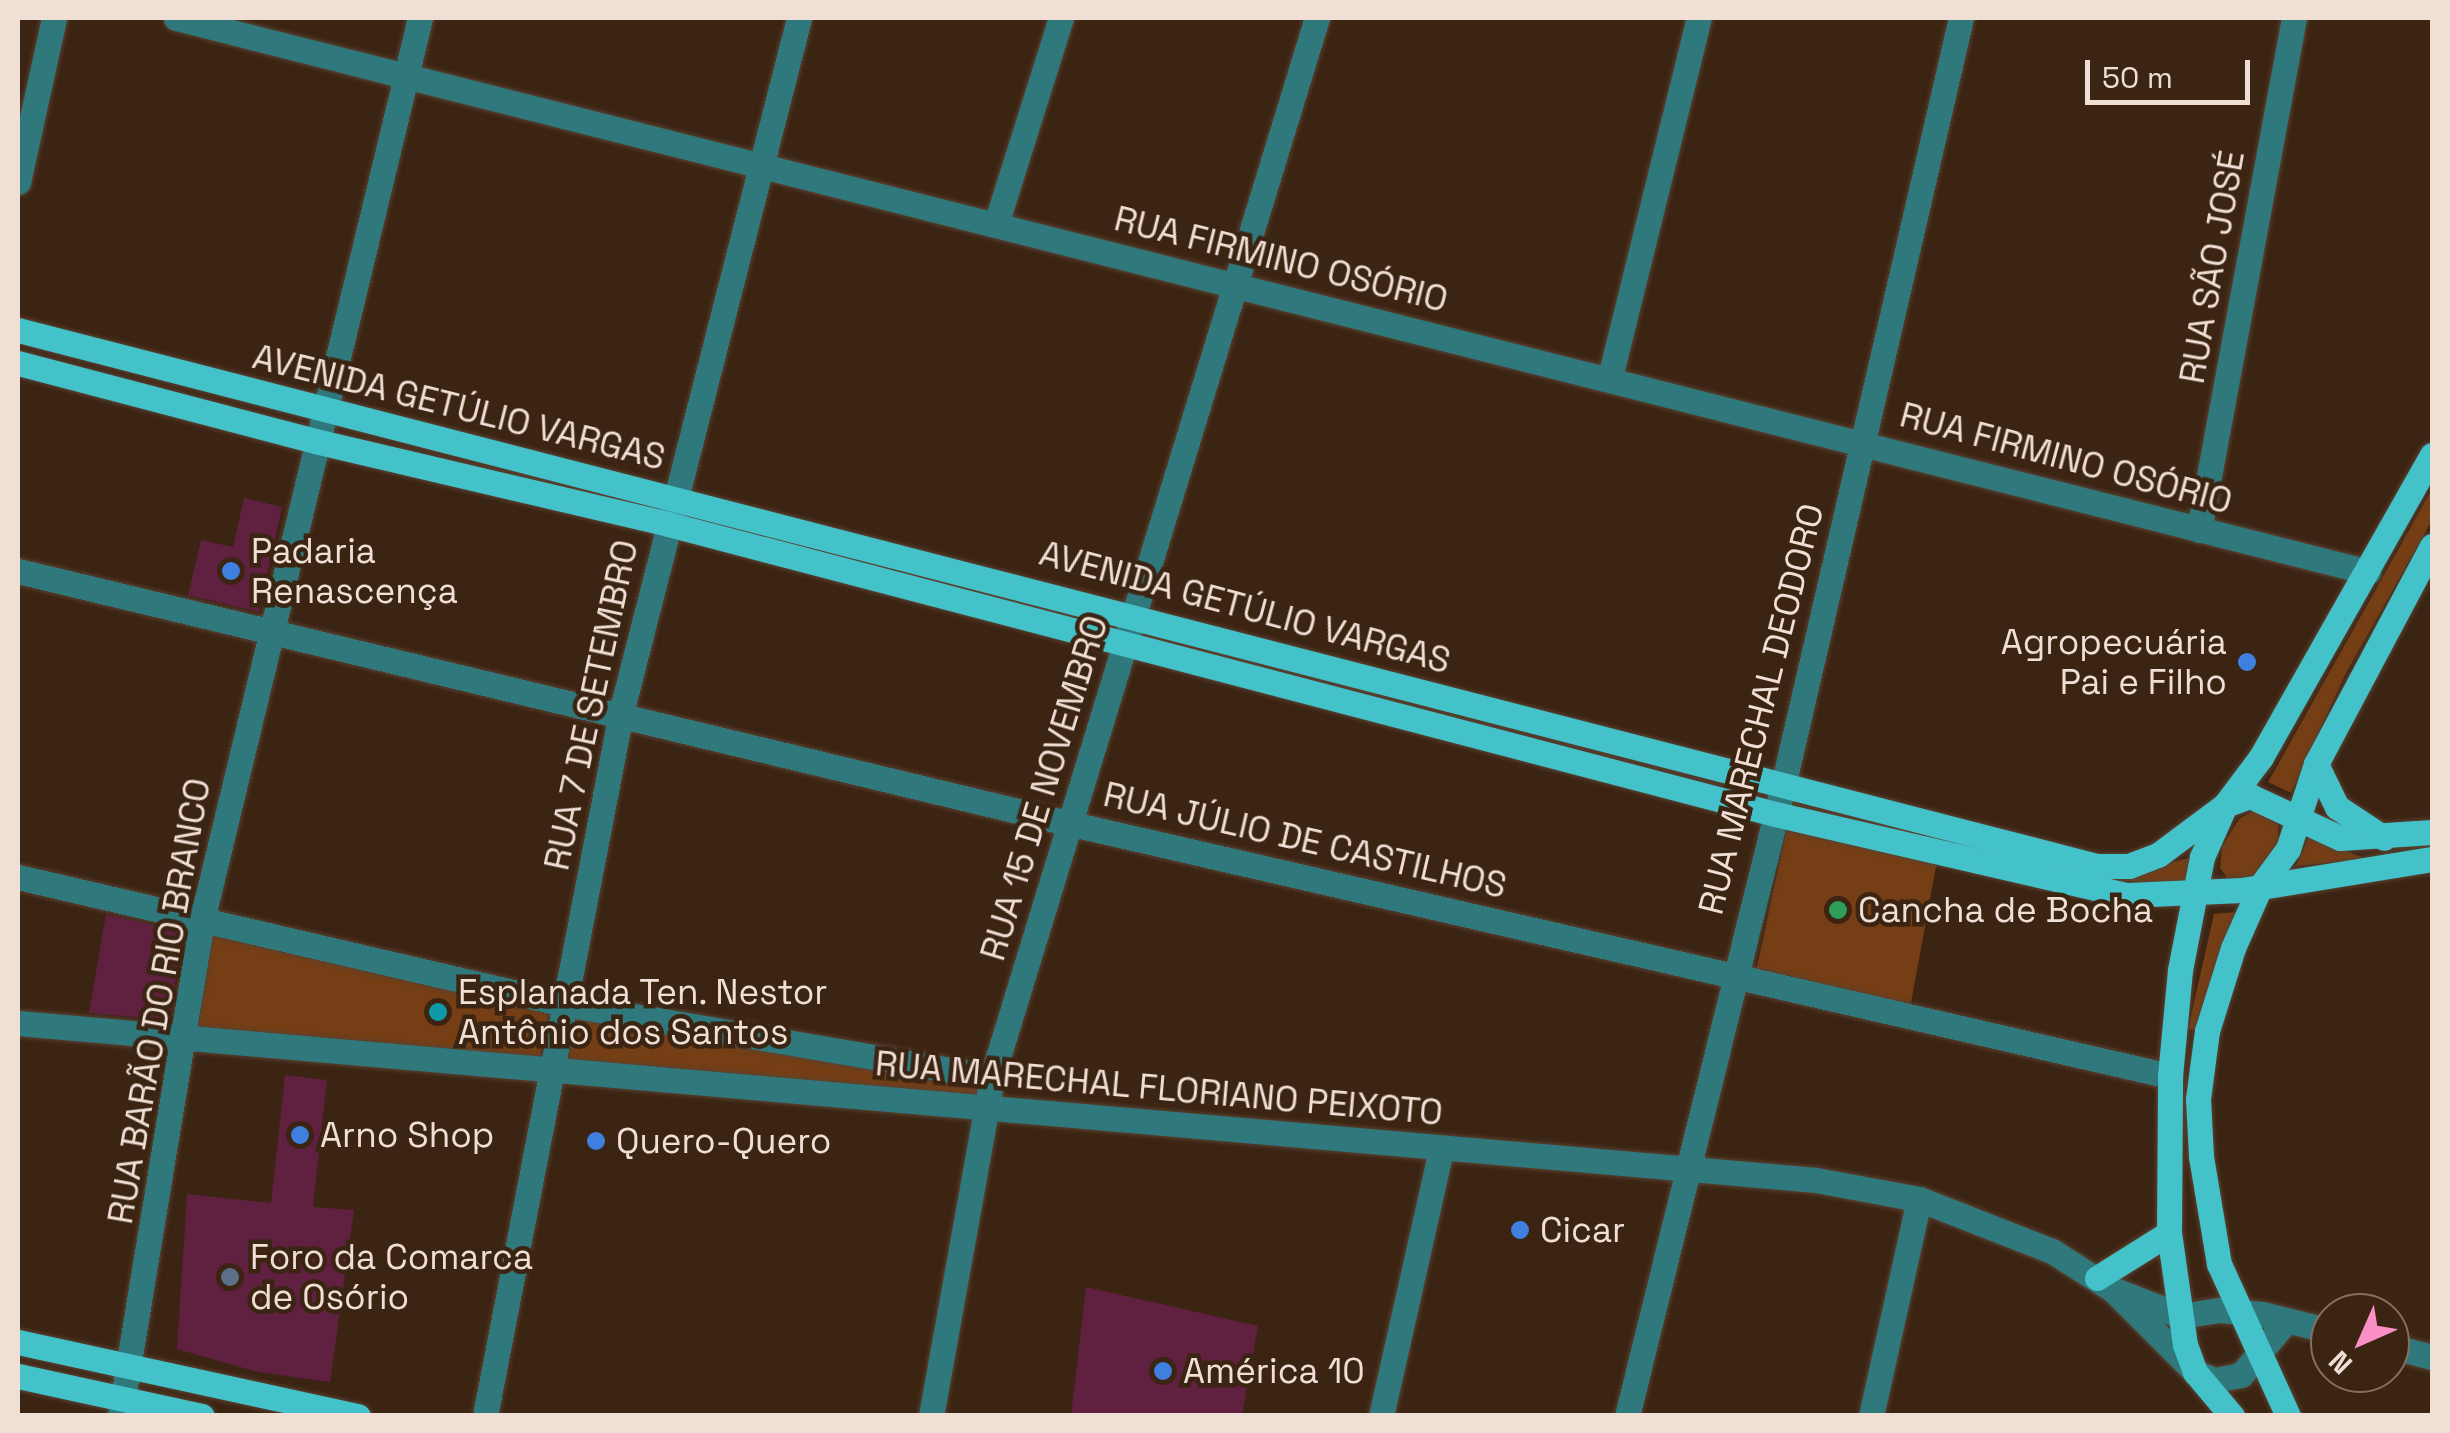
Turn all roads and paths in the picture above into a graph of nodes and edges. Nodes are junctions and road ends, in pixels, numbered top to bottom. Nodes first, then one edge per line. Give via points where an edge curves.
1 (54, 18) edge
2 (176, 18) edge
3 (420, 18) edge
4 (799, 18) edge
5 (1060, 18) edge
6 (1317, 18) edge
7 (1699, 18) edge
8 (1961, 18) edge
9 (2294, 18) edge
10 (406, 76) junction
11 (762, 166) junction
12 (18, 182) edge
13 (996, 224) junction
14 (1236, 284) junction
15 (18, 330) edge
16 (18, 363) edge
17 (153, 366) junction
18 (1610, 377) junction
19 (146, 397) junction
20 (323, 413) junction
21 (424, 436) junction
22 (1862, 441) junction
23 (315, 442) junction
24 (2432, 455) edge
25 (419, 466) junction
26 (675, 495) junction
27 (668, 524) junction
28 (2199, 530) junction
29 (2432, 546) edge
30 (18, 571) edge
31 (2368, 572) junction
32 (1133, 614) junction
33 (269, 634) junction
34 (1124, 642) junction
35 (1486, 707) junction
36 (621, 714) junction
37 (1480, 736) junction
38 (1681, 759) junction
39 (2316, 764) junction
40 (1783, 786) junction
41 (1674, 788) junction
42 (2225, 804) junction
43 (1776, 814) junction
44 (2297, 819) junction
45 (1072, 824) junction
46 (2432, 832) edge
47 (2384, 838) junction
48 (2001, 854) junction
49 (2432, 859) edge
50 (18, 877) edge
51 (2260, 886) junction
52 (2196, 893) junction
53 (202, 920) junction
54 (1732, 973) junction
55 (564, 1004) junction
56 (18, 1023) edge
57 (187, 1037) junction
58 (549, 1069) junction
59 (992, 1076) junction
60 (2170, 1076) junction
61 (987, 1105) junction
62 (1441, 1150) junction
63 (1685, 1172) junction
64 (1920, 1200) junction
65 (2169, 1233) junction
66 (2105, 1284) junction
67 (2244, 1312) junction
68 (2181, 1316) junction
69 (2286, 1320) junction
70 (2310, 1326) edge
71 (18, 1342) edge
72 (2258, 1354) junction
73 (128, 1366) junction
74 (2195, 1372) junction
75 (18, 1376) edge
76 (121, 1406) edge
77 (202, 1416) edge
78 (358, 1416) edge
79 (484, 1416) edge
80 (931, 1416) edge
81 (1380, 1416) edge
82 (1627, 1416) edge
83 (1871, 1416) edge
84 (2232, 1416) edge
85 (2288, 1416) edge

1 - 12 street
2 - 10 street, RUA FIRMINO OSÓRIO
3 - 10 street, RUA BARÃO DO RIO BRANCO
4 - 11 street, RUA 7 DE SETEMBRO
5 - 13 street
6 - 14 street, RUA 15 DE NOVEMBRO
7 - 18 street
8 - 22 street, RUA MARECHAL DEODORO
9 - 28 street, RUA SÃO JOSÉ
10 - 11 street, RUA FIRMINO OSÓRIO
10 - 20 street, RUA BARÃO DO RIO BRANCO
11 - 13 street, RUA FIRMINO OSÓRIO
11 - 26 street, RUA 7 DE SETEMBRO
13 - 14 street, RUA FIRMINO OSÓRIO
14 - 18 street, RUA FIRMINO OSÓRIO
14 - 32 street, RUA 15 DE NOVEMBRO
15 - 17 main road, AVENIDA GETÚLIO VARGAS
16 - 19 main road, AVENIDA GETÚLIO VARGAS
17 - 19 main road
17 - 20 main road, AVENIDA GETÚLIO VARGAS
18 - 22 street, RUA FIRMINO OSÓRIO
19 - 23 main road, AVENIDA GETÚLIO VARGAS
20 - 21 main road, AVENIDA GETÚLIO VARGAS
20 - 23 street, RUA BARÃO DO RIO BRANCO
21 - 25 main road
21 - 26 main road, AVENIDA GETÚLIO VARGAS
22 - 28 street, RUA FIRMINO OSÓRIO
22 - 40 street, RUA MARECHAL DEODORO
23 - 25 main road, AVENIDA GETÚLIO VARGAS
23 - 33 street, RUA BARÃO DO RIO BRANCO
24 - 31 main road
25 - 27 main road, AVENIDA GETÚLIO VARGAS
26 - 27 street, RUA 7 DE SETEMBRO
26 - 32 main road, AVENIDA GETÚLIO VARGAS
27 - 34 main road, AVENIDA GETÚLIO VARGAS
27 - 36 street, RUA 7 DE SETEMBRO
28 - 31 street, RUA FIRMINO OSÓRIO
29 - 39 main road
30 - 33 street, RUA JÚLIO DE CASTILHOS
31 - 42 main road via 2261,757
32 - 34 street, RUA 15 DE NOVEMBRO
32 - 35 main road, AVENIDA GETÚLIO VARGAS
33 - 36 street, RUA JÚLIO DE CASTILHOS
33 - 53 street, RUA BARÃO DO RIO BRANCO
34 - 37 main road, AVENIDA GETÚLIO VARGAS
34 - 45 street, RUA 15 DE NOVEMBRO
35 - 37 main road
35 - 38 main road, AVENIDA GETÚLIO VARGAS
36 - 45 street, RUA JÚLIO DE CASTILHOS
36 - 55 street, RUA 7 DE SETEMBRO
37 - 41 main road, AVENIDA GETÚLIO VARGAS
38 - 40 main road, AVENIDA GETÚLIO VARGAS
38 - 41 main road
39 - 44 main road
39 - 47 main road via 2338,807
40 - 43 street, RUA MARECHAL DEODORO
40 - 48 main road, AVENIDA GETÚLIO VARGAS
41 - 43 main road, AVENIDA GETÚLIO VARGAS
42 - 44 main road via 2263,797
42 - 48 main road, AVENIDA GETÚLIO VARGAS via 2158,856 2129,866
42 - 52 main road via 2206,840
43 - 48 main road, AVENIDA GETÚLIO VARGAS
43 - 54 street, RUA MARECHAL DEODORO
44 - 47 main road via 2340,838
44 - 51 main road via 2288,849
45 - 54 street, RUA JÚLIO DE CASTILHOS
45 - 59 street, RUA 15 DE NOVEMBRO
46 - 47 main road
48 - 52 main road, AVENIDA GETÚLIO VARGAS via 2128,895
49 - 51 main road, AVENIDA GETÚLIO VARGAS
50 - 53 street
51 - 52 main road, AVENIDA GETÚLIO VARGAS
51 - 67 main road via 2207,1032 2198,1099 2219,1264
52 - 60 main road via 2180,970
53 - 55 street
53 - 57 street, RUA BARÃO DO RIO BRANCO
54 - 60 street, RUA JÚLIO DE CASTILHOS
54 - 63 street, RUA MARECHAL DEODORO
55 - 58 street, RUA 7 DE SETEMBRO
55 - 59 street
56 - 57 street, RUA MARECHAL FLORIANO PEIXOTO
57 - 58 street, RUA MARECHAL FLORIANO PEIXOTO
57 - 73 street, RUA BARÃO DO RIO BRANCO
58 - 61 street, RUA MARECHAL FLORIANO PEIXOTO
58 - 79 street, RUA 7 DE SETEMBRO
59 - 61 street, RUA 15 DE NOVEMBRO
60 - 65 main road
61 - 62 street, RUA MARECHAL FLORIANO PEIXOTO
61 - 80 street, RUA 15 DE NOVEMBRO
62 - 63 street, RUA MARECHAL FLORIANO PEIXOTO
62 - 81 street
63 - 64 street, RUA MARECHAL FLORIANO PEIXOTO via 1816,1180
63 - 82 street, RUA MARECHAL DEODORO
64 - 66 street, RUA MARECHAL FLORIANO PEIXOTO via 2001,1226
64 - 83 street
65 - 66 main road
65 - 68 main road
66 - 68 street
66 - 74 street
67 - 68 street
67 - 69 street
67 - 72 main road
68 - 74 main road
69 - 70 street
69 - 72 street
71 - 73 main road
72 - 74 street via 2229,1381
72 - 85 main road
73 - 76 street, RUA BARÃO DO RIO BRANCO
73 - 78 main road
74 - 84 main road
75 - 76 main road
76 - 77 main road

